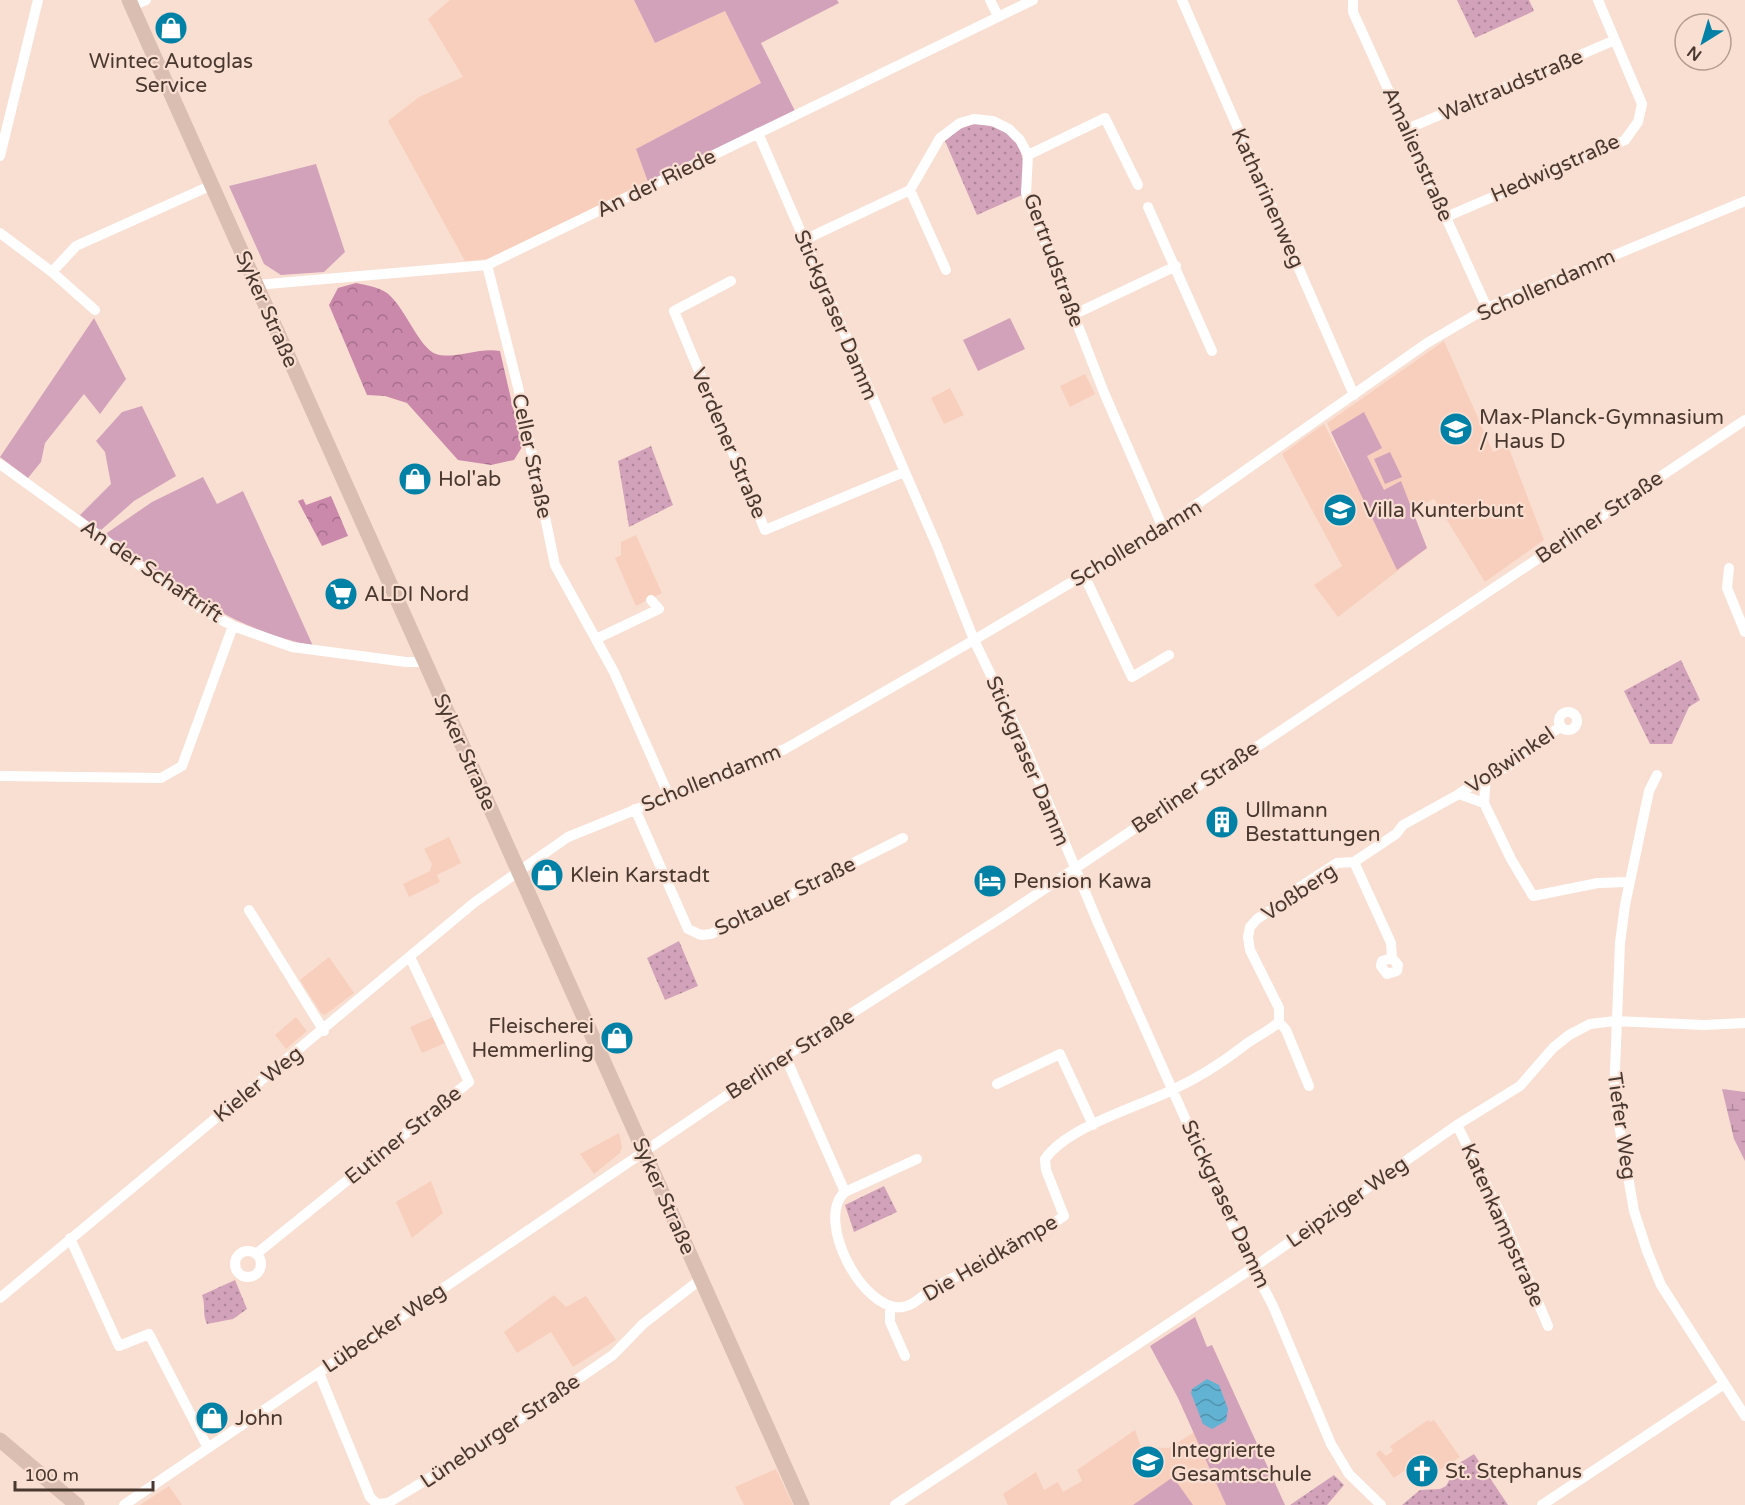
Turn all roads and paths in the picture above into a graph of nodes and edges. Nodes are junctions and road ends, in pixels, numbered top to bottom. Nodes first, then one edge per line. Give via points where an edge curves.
1 (38, 0) edge
2 (146, 0) edge
3 (990, 0) edge
4 (1033, 0) edge
5 (1182, 0) edge
6 (1353, 0) edge
7 (1598, 0) edge
8 (130, 3) edge
9 (998, 16) junction
10 (1615, 40) junction
11 (5, 115) edge
12 (1407, 129) junction
13 (759, 134) junction
14 (1028, 154) junction
15 (0, 156) edge
16 (212, 185) junction
17 (1138, 185) dead end
18 (910, 190) junction
19 (1745, 201) edge
20 (1148, 207) dead end
21 (1446, 217) junction
22 (0, 233) edge
23 (804, 240) junction
24 (487, 265) junction
25 (1176, 266) junction
26 (946, 270) dead end
27 (52, 272) junction
28 (731, 281) dead end
29 (256, 285) junction
30 (1487, 308) junction
31 (95, 310) dead end
32 (1073, 315) junction
33 (1212, 351) dead end
34 (1354, 395) junction
35 (1745, 420) edge
36 (0, 464) edge
37 (904, 472) junction
38 (1163, 528) junction
39 (1729, 568) dead end
40 (1084, 575) junction
41 (651, 600) dead end
42 (233, 626) junction
43 (1745, 632) edge
44 (596, 639) junction
45 (974, 640) junction
46 (1169, 655) dead end
47 (425, 662) junction
48 (1561, 726) dead end
49 (1657, 775) dead end
50 (0, 776) edge
51 (1485, 777) junction
52 (1459, 794) junction
53 (669, 796) junction
54 (1484, 803) junction
55 (635, 809) junction
56 (903, 838) dead end
57 (1354, 862) junction
58 (1074, 868) junction
59 (518, 871) junction
60 (1629, 882) junction
61 (249, 910) dead end
62 (410, 957) junction
63 (1392, 958) dead end
64 (1615, 1021) junction
65 (1279, 1022) junction
66 (1745, 1023) edge
67 (324, 1031) junction
68 (784, 1056) junction
69 (997, 1084) dead end
70 (1309, 1086) dead end
71 (1174, 1090) junction
72 (1093, 1125) junction
73 (1457, 1125) junction
74 (644, 1151) junction
75 (917, 1159) dead end
76 (845, 1192) junction
77 (70, 1238) junction
78 (256, 1254) dead end
79 (1254, 1267) junction
80 (701, 1280) junction
81 (0, 1298) edge
82 (890, 1306) junction
83 (1548, 1326) dead end
84 (904, 1356) dead end
85 (319, 1373) junction
86 (1724, 1384) junction
87 (1745, 1416) edge
88 (0, 1440) edge
89 (207, 1448) junction
90 (77, 1505) edge
91 (124, 1505) edge
92 (802, 1505) edge
93 (895, 1505) edge
94 (1381, 1505) edge
95 (1542, 1505) edge

1 - 11 street
2 - 8 street
3 - 9 street
4 - 9 street, An der Riede
5 - 34 street, Katharinenweg
6 - 12 street, Amalienstraße via 1353,12
7 - 10 street, Hedwigstraße
8 - 16 main road, Syker Straße
9 - 13 street, An der Riede
10 - 12 street, Waltraudstraße
10 - 21 street, Hedwigstraße via 1642,104 1638,122 1625,140
11 - 15 street
12 - 21 street, Amalienstraße
13 - 23 street, Stickgraser Damm
13 - 24 street, An der Riede
14 - 17 street via 1105,117
14 - 18 street via 1009,129 993,121 974,119 960,123 940,138
14 - 32 street, Gertrudstraße via 1026,193
16 - 27 street via 76,246
16 - 29 main road, Syker Straße
18 - 23 street
18 - 26 street
19 - 30 street, Schollendamm
20 - 25 street
21 - 30 street, Amalienstraße
22 - 27 street
23 - 37 street, Stickgraser Damm
24 - 29 street, An der Riede
24 - 44 street, Celler Straße via 518,387 555,565
25 - 32 street
25 - 33 street
27 - 31 street
28 - 37 street, Verdener Straße via 674,311 765,530
29 - 47 main road, Syker Straße
30 - 34 street, Schollendamm via 1427,343
32 - 38 street, Gertrudstraße
34 - 38 street, Schollendamm
35 - 58 street, Berliner Straße
36 - 42 street, An der Schaftrift via 196,606
37 - 45 street, Stickgraser Damm
38 - 40 street, Schollendamm
39 - 43 street via 1727,588
40 - 45 street, Schollendamm
40 - 46 street via 1131,677
41 - 44 street via 658,609
42 - 47 street, An der Schaftrift via 292,647
42 - 50 street via 182,766 161,778
44 - 53 street, Celler Straße
45 - 53 street, Schollendamm via 784,749
45 - 58 street, Stickgraser Damm via 1023,742
47 - 59 main road, Syker Straße
48 - 51 street, Voßwinkel via 1507,767
49 - 60 street, Tiefer Weg via 1649,791
51 - 52 street, Voßwinkel
51 - 54 street
52 - 54 street
52 - 57 street, Voßberg via 1403,825
53 - 55 street, Schollendamm
54 - 60 street via 1533,896 1598,883
55 - 56 street, Soltauer Straße via 688,929 701,935 711,934
55 - 59 street, Schollendamm via 568,837
57 - 63 street via 1391,944
57 - 65 street, Voßberg via 1337,863 1250,927 1250,950 1279,1008
58 - 68 street, Berliner Straße
58 - 71 street, Stickgraser Damm
59 - 62 street, Kieler Weg
59 - 74 main road, Syker Straße
60 - 64 street, Tiefer Weg
61 - 67 street
62 - 67 street, Kieler Weg
62 - 78 street, Eutiner Straße via 469,1082
64 - 66 street, Leipziger Weg
64 - 73 street, Leipziger Weg via 1590,1024 1569,1035 1520,1086
64 - 86 street, Tiefer Weg via 1614,1096 1640,1231 1661,1285
65 - 70 street
65 - 71 street via 1232,1057
67 - 77 street, Kieler Weg
68 - 74 street, Berliner Straße
68 - 76 street
69 - 72 street via 1060,1054
71 - 72 street, Die Heidkämpe
71 - 79 street, Stickgraser Damm
72 - 82 street, Die Heidkämpe via 1052,1148 1045,1159 1064,1216 1035,1237 934,1287 916,1302 906,1307
73 - 79 street, Leipziger Weg
73 - 83 street, Katenkampstraße via 1502,1217
74 - 80 main road, Syker Straße
74 - 85 street, Lübecker Weg
75 - 76 street
76 - 82 street via 840,1196 836,1214 843,1255 858,1281
77 - 81 street, Kieler Weg
77 - 89 street via 119,1346 149,1334
79 - 93 street, Leipziger Weg
79 - 94 street, Stickgraser Damm via 1331,1444 1349,1474
80 - 85 street, Lüneburger Straße via 644,1324 613,1355 461,1460 387,1503 377,1504 370,1497
80 - 92 main road, Syker Straße
82 - 84 street via 890,1322
85 - 89 street, Lübecker Weg
86 - 87 street, Tiefer Weg
86 - 95 street
88 - 90 main road
89 - 91 street, Lübecker Weg

